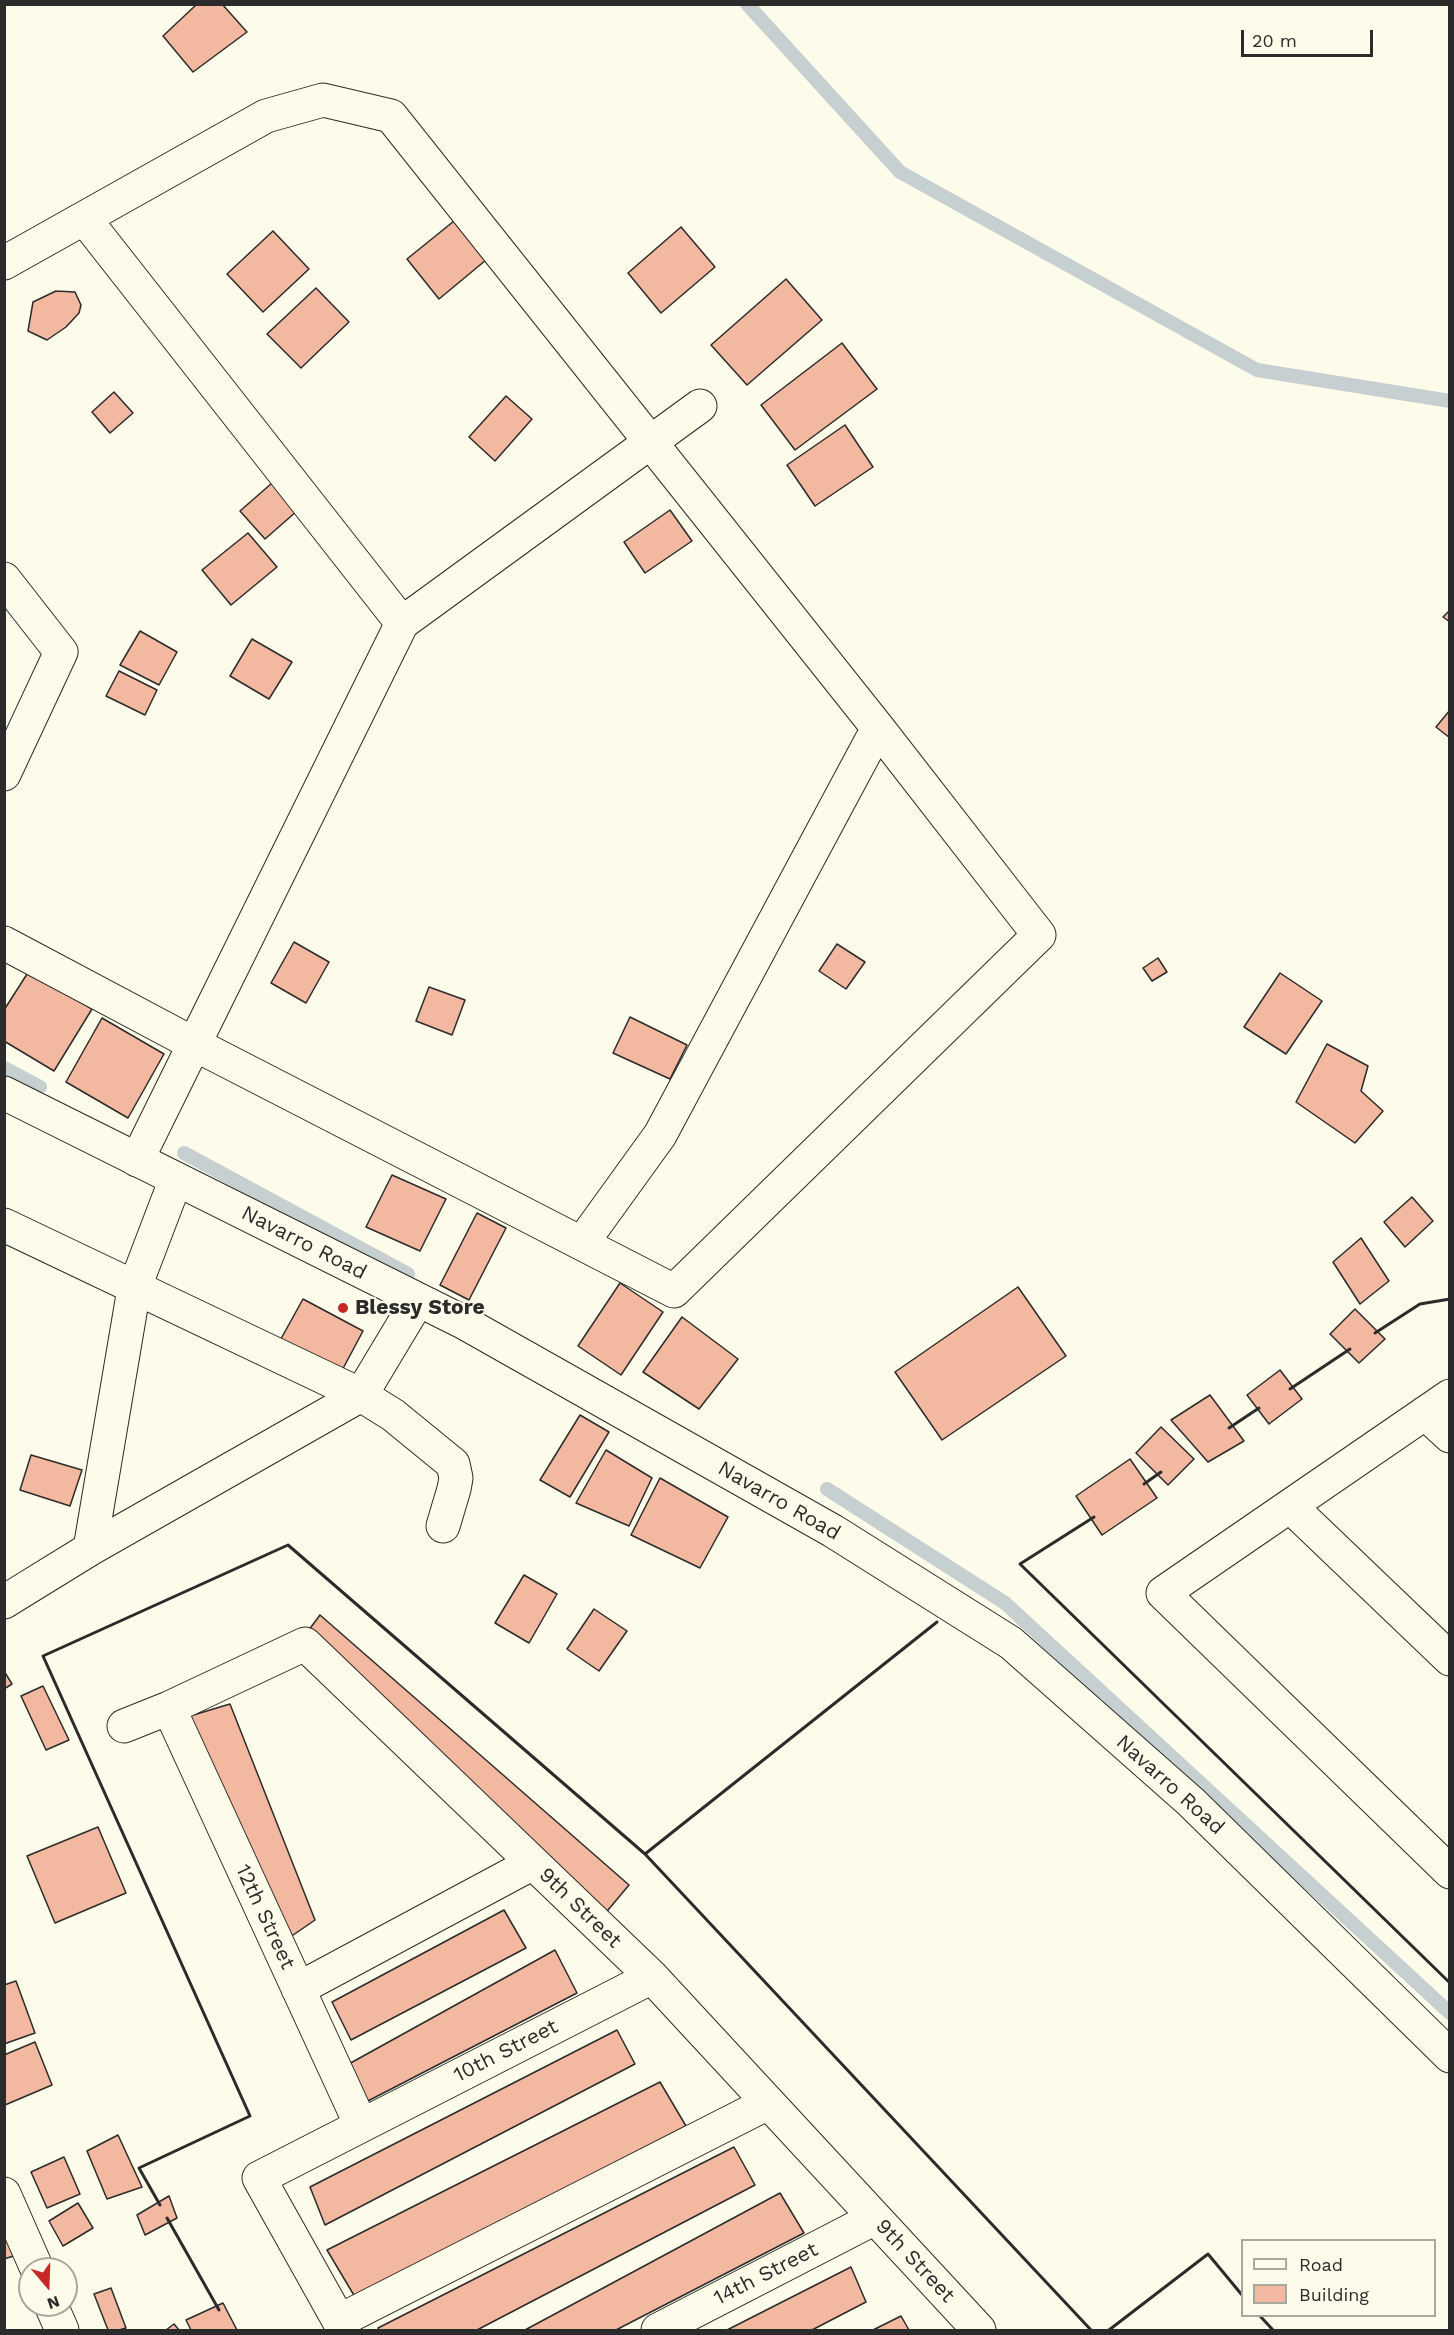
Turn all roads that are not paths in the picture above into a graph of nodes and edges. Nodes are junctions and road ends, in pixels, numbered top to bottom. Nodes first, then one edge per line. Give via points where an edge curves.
1 (84, 218) junction
2 (4, 263) edge
3 (700, 406) dead end
4 (651, 442) junction
5 (4, 579) edge
6 (402, 623) junction
7 (878, 728) junction
8 (4, 774) edge
9 (4, 943) edge
10 (194, 1044) junction
11 (4, 1094) edge
12 (137, 1160) junction
13 (176, 1179) junction
14 (4, 1225) edge
15 (582, 1243) junction
16 (134, 1289) junction
17 (418, 1300) junction
18 (360, 1395) junction
19 (1437, 1404) edge
20 (1449, 1436) edge
21 (1290, 1506) junction
22 (443, 1526) dead end
23 (90, 1550) junction
24 (4, 1602) edge
25 (1449, 1659) edge
26 (169, 1708) junction
27 (124, 1726) dead end
28 (533, 1863) junction
29 (1449, 1872) edge
30 (652, 1977) junction
31 (298, 1989) junction
32 (1449, 2056) edge
33 (768, 2103) junction
34 (361, 2125) junction
35 (4, 2194) edge
36 (875, 2218) junction
37 (32, 2257) edge
38 (56, 2317) edge
39 (342, 2326) edge
40 (62, 2331) edge
41 (658, 2331) edge
42 (979, 2331) edge

1 - 2 street
1 - 4 street via 266,116 323,100 391,116
1 - 6 street
3 - 4 street
4 - 6 street
4 - 7 street
5 - 8 street via 61,652
6 - 10 street
7 - 15 street via 660,1135
7 - 15 street via 1039,935 674,1291
9 - 10 street
10 - 12 street
10 - 15 street
11 - 12 street, Navarro Road
12 - 13 street, Navarro Road
13 - 16 street
13 - 17 street, Navarro Road
14 - 16 street
16 - 18 street
16 - 23 street
17 - 18 street
17 - 32 street, Navarro Road via 832,1531 1011,1643 1191,1802
18 - 22 street via 393,1415 453,1464 456,1478
18 - 23 street
19 - 20 street
19 - 21 street
21 - 25 street
21 - 29 street via 1163,1593
23 - 24 street
26 - 27 street, 9th Street
26 - 28 street, 9th Street via 305,1644
26 - 31 street, 12th Street
28 - 30 street, 9th Street
28 - 31 street
30 - 33 street, 9th Street
30 - 34 street, 10th Street
31 - 34 street, 12th Street
33 - 36 street, 9th Street
33 - 39 street
34 - 39 street, 10th Street via 259,2178
35 - 37 street
36 - 41 street, 14th Street
36 - 42 street, 9th Street
38 - 40 street

